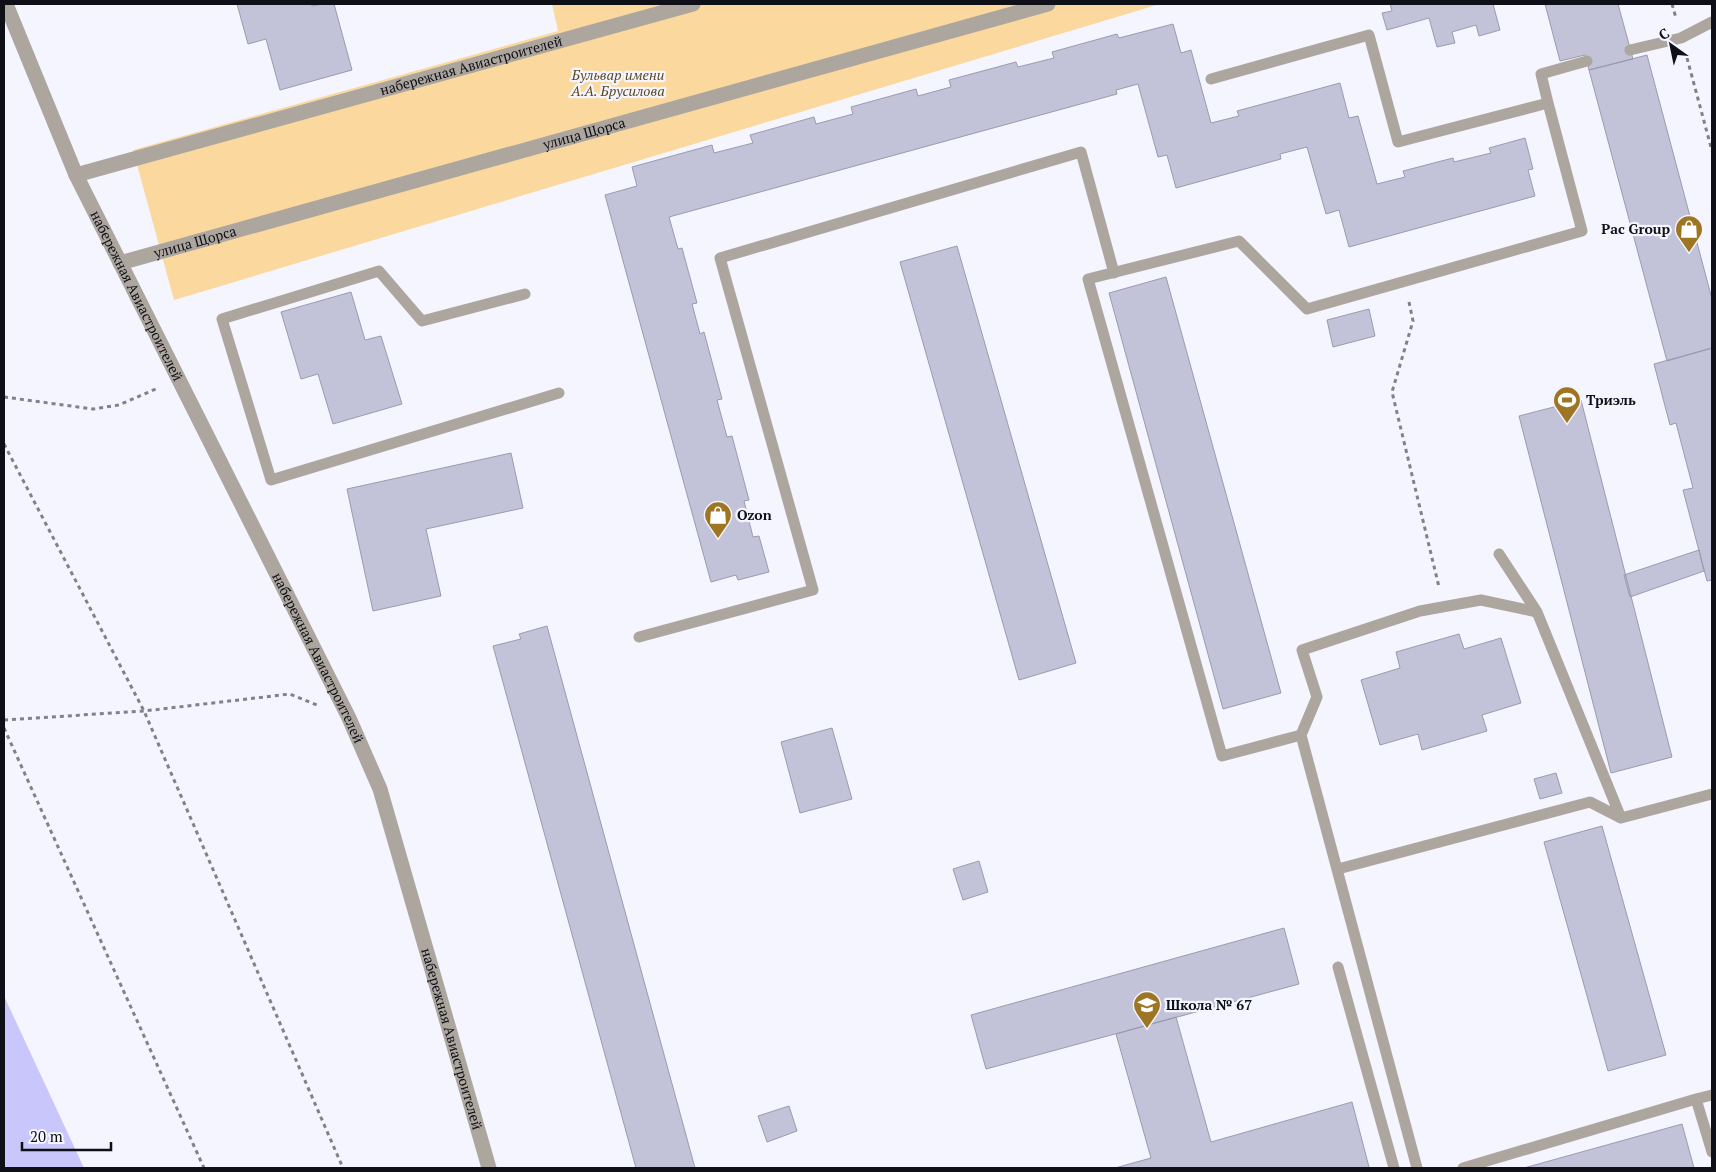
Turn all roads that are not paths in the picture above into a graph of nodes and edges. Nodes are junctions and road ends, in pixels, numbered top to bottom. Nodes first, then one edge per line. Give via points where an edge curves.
1 (6, 4) edge
2 (693, 4) edge
3 (1048, 4) edge
4 (1712, 22) edge
5 (1630, 50) dead end
6 (1586, 62) dead end
7 (1211, 79) dead end
8 (1548, 103) junction
9 (76, 175) junction
10 (120, 263) junction
11 (1114, 273) junction
12 (525, 294) dead end
13 (559, 393) dead end
14 (1499, 554) dead end
15 (1537, 612) junction
16 (639, 637) dead end
17 (1301, 736) junction
18 (1712, 794) edge
19 (1620, 818) junction
20 (1338, 869) junction
21 (1338, 967) dead end
22 (1712, 1095) edge
23 (1696, 1099) junction
24 (1712, 1152) edge
25 (488, 1168) edge
26 (1394, 1168) edge
27 (1417, 1168) edge
28 (1463, 1168) edge

1 - 9 street, набережная Авиастроителей
2 - 9 street, набережная Авиастроителей
3 - 10 street, улица Щорса
4 - 5 lane via 1681,38
6 - 8 lane via 1541,74
7 - 8 lane via 1369,35 1398,142
8 - 11 lane via 1582,231 1307,309 1239,242
9 - 10 street, набережная Авиастроителей
10 - 25 street, набережная Авиастроителей via 349,718 380,789
11 - 16 lane via 1080,152 720,258 813,590
11 - 17 lane via 1088,280 1222,756
12 - 13 lane via 422,321 380,271 222,319 270,480
14 - 15 lane
15 - 17 lane via 1481,600 1420,611 1302,650 1317,697
15 - 19 lane
17 - 20 lane
18 - 19 lane
19 - 20 lane via 1590,802
20 - 27 lane
21 - 26 lane
22 - 23 lane
23 - 24 lane
23 - 28 lane

